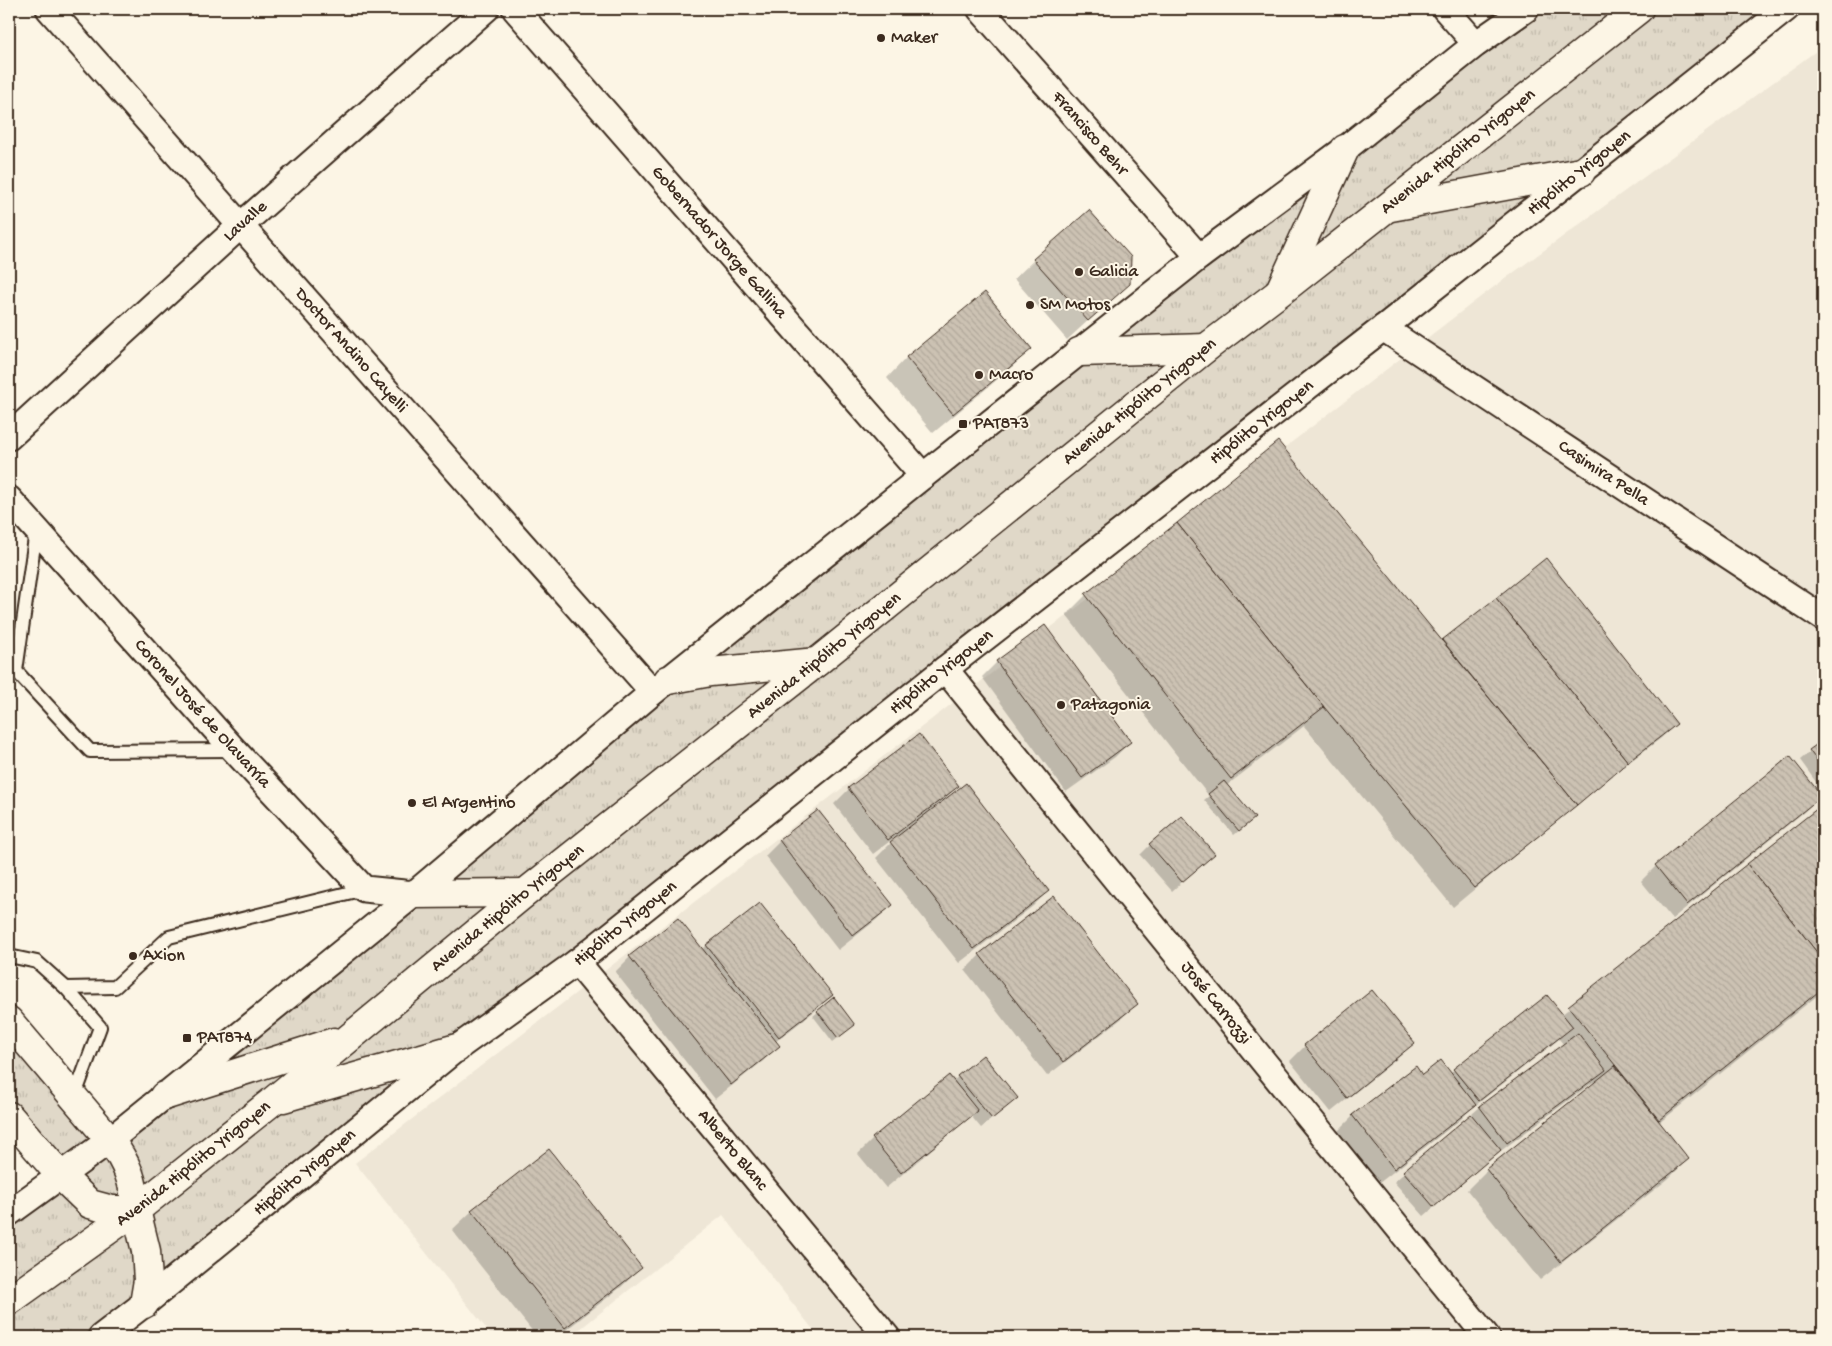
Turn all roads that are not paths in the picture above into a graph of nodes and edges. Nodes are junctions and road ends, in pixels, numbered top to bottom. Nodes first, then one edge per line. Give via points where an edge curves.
1 (49, 9) edge
2 (486, 9) edge
3 (515, 9) edge
4 (980, 9) edge
5 (1445, 9) edge
6 (1526, 9) edge
7 (1639, 9) edge
8 (1786, 9) edge
9 (1476, 44) junction
10 (1345, 149) junction
11 (1581, 172) junction
12 (1387, 208) junction
13 (240, 226) junction
14 (1200, 257) junction
15 (1280, 292) junction
16 (1383, 328) junction
17 (1206, 348) junction
18 (1079, 352) junction
19 (9, 437) edge
20 (923, 476) junction
21 (9, 499) edge
22 (37, 529) junction
23 (1823, 618) edge
24 (817, 662) junction
25 (945, 669) junction
26 (660, 686) junction
27 (234, 750) junction
28 (364, 889) junction
29 (525, 893) junction
30 (414, 894) junction
31 (9, 956) edge
32 (577, 962) junction
33 (66, 988) junction
34 (9, 1021) edge
35 (348, 1038) junction
36 (457, 1048) junction
37 (164, 1096) junction
38 (74, 1098) junction
39 (274, 1100) junction
40 (9, 1116) edge
41 (110, 1140) junction
42 (61, 1176) junction
43 (136, 1210) junction
44 (9, 1213) edge
45 (9, 1301) edge
46 (144, 1304) junction
47 (101, 1337) edge
48 (886, 1337) edge
49 (1487, 1337) edge

1 - 13 street, Doctor Andino Cayelli
2 - 13 street, Lavalle
3 - 20 street, Gobernador Jorge Gallina
4 - 14 street, Francisco Behr
5 - 9 street
6 - 9 street
7 - 12 main road, Avenida Hipólito Yrigoyen
8 - 11 street, Hipólito Yrigoyen
9 - 10 street
10 - 14 street
10 - 15 main road
11 - 12 main road
11 - 16 street, Hipólito Yrigoyen
12 - 15 main road, Avenida Hipólito Yrigoyen
13 - 19 street, Lavalle
13 - 26 street, Doctor Andino Cayelli
14 - 18 street
15 - 17 main road, Avenida Hipólito Yrigoyen
16 - 23 street, Casimira Pella
16 - 25 street, Hipólito Yrigoyen
17 - 18 main road
17 - 24 main road, Avenida Hipólito Yrigoyen
18 - 20 street
20 - 26 street
21 - 22 street, Coronel José de Olavarría
22 - 27 street, Coronel José de Olavarría
22 - 27 lane via 16,671 90,751
24 - 26 main road via 710,672
24 - 29 main road, Avenida Hipólito Yrigoyen
25 - 32 street, Hipólito Yrigoyen
25 - 49 street, José Carrozzi
26 - 30 street
27 - 28 street, Coronel José de Olavarría
28 - 30 street
28 - 33 lane via 170,936 115,987
29 - 30 main road
29 - 35 main road, Avenida Hipólito Yrigoyen
30 - 37 street
31 - 33 lane via 38,962
32 - 36 street, Hipólito Yrigoyen
32 - 48 street, Alberto Blanc
33 - 38 lane via 100,1027
34 - 38 main road
35 - 37 main road
35 - 39 main road, Avenida Hipólito Yrigoyen
36 - 39 main road
36 - 46 street, Hipólito Yrigoyen
37 - 41 street
38 - 41 main road
39 - 43 main road, Avenida Hipólito Yrigoyen
40 - 42 main road
41 - 42 street
41 - 43 main road via 130,1172
42 - 43 main road via 96,1207
42 - 44 street
43 - 45 main road, Avenida Hipólito Yrigoyen
43 - 46 main road via 146,1251 148,1280
46 - 47 street, Hipólito Yrigoyen

